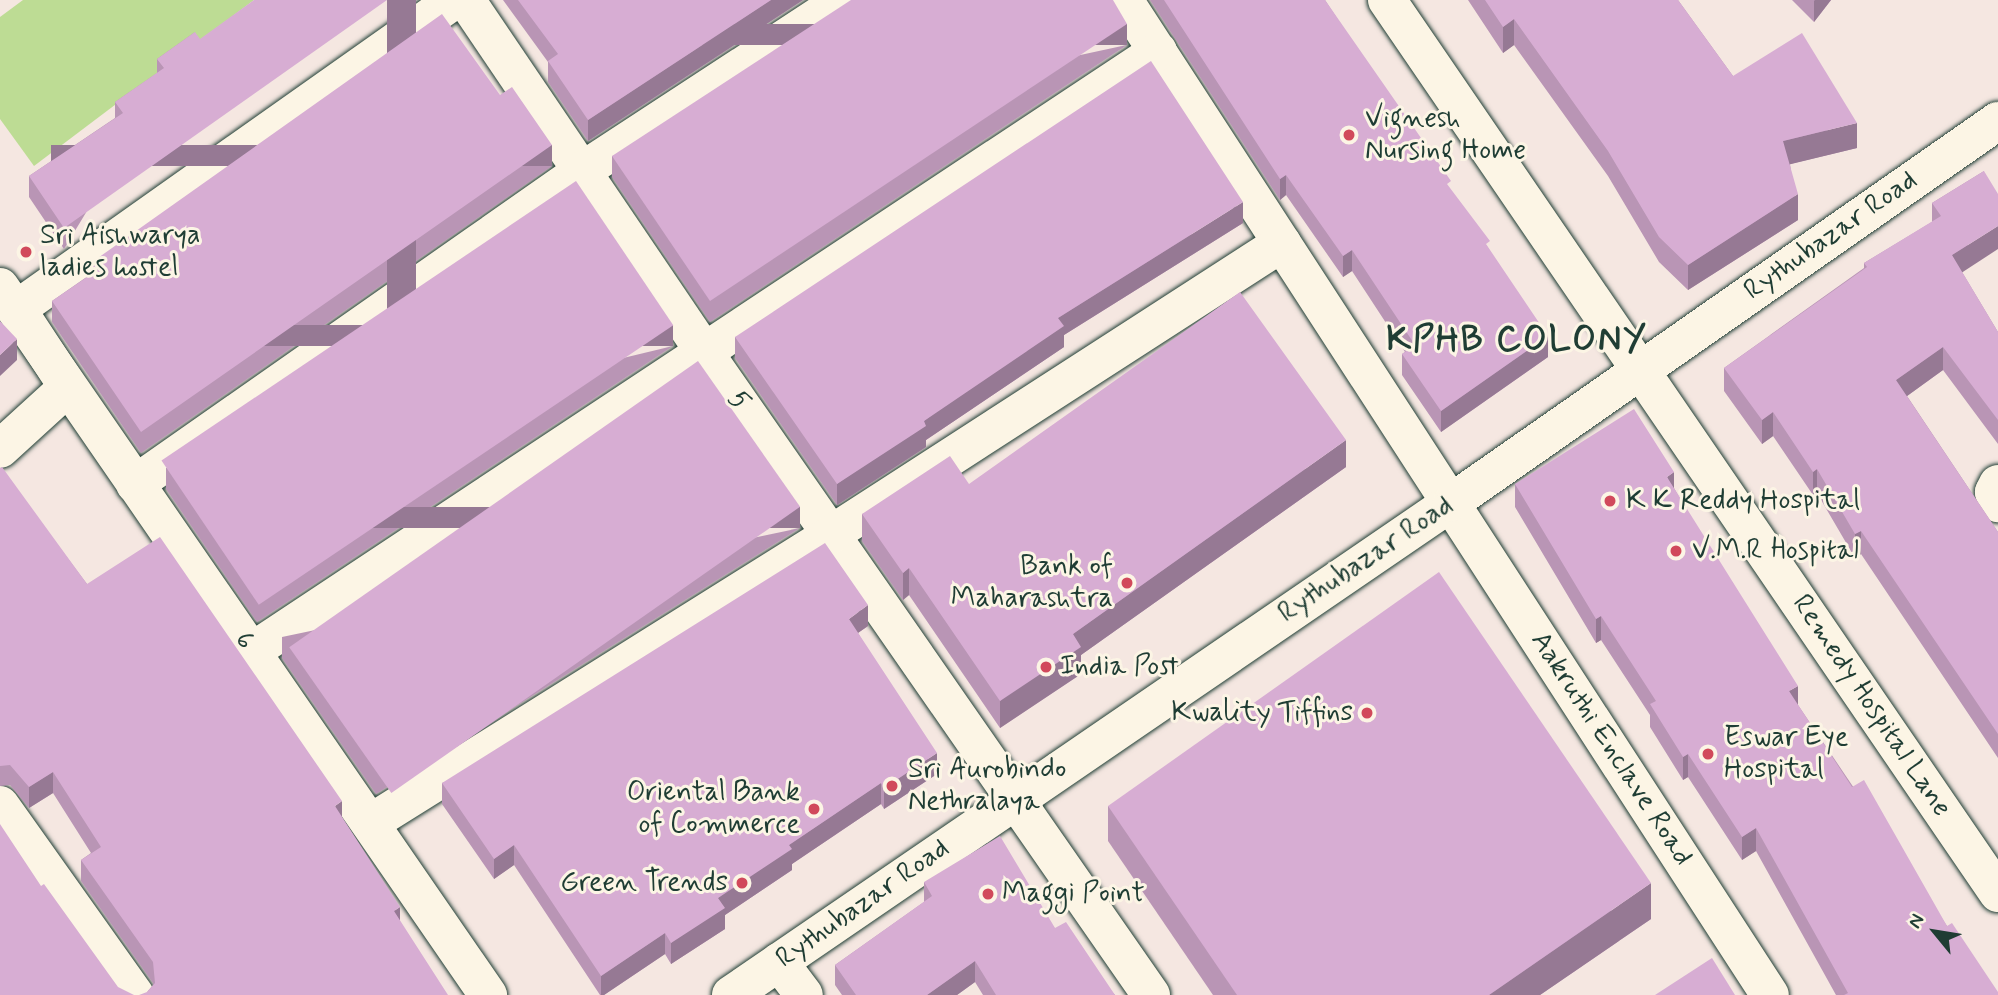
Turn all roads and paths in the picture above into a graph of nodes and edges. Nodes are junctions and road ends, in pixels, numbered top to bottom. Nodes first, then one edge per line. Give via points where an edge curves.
1 (454, 0) edge
2 (466, 0) edge
3 (843, 0) edge
4 (1124, 0) edge
5 (1387, 0) edge
6 (1158, 51) junction
7 (1998, 121) edge
8 (582, 171) junction
9 (1282, 243) junction
10 (0, 287) edge
11 (704, 352) junction
12 (1640, 368) junction
13 (68, 387) junction
14 (0, 449) edge
15 (135, 484) junction
16 (1998, 484) edge
17 (1452, 502) junction
18 (1998, 503) edge
19 (830, 535) junction
20 (251, 652) junction
21 (1013, 800) junction
22 (0, 804) edge
23 (372, 822) junction
24 (1998, 893) edge
25 (779, 962) junction
26 (135, 995) edge
27 (488, 995) edge
28 (731, 995) edge
29 (804, 995) edge
30 (1151, 995) edge
31 (1770, 995) edge

1 - 13 street via 17,309
2 - 8 street, 5
3 - 8 street
4 - 6 street, Aakruthi Enclave Road
5 - 12 street, Remedy Hospital Lane
6 - 9 street, Aakruthi Enclave Road
6 - 11 street
7 - 12 street, Rythubazar Road
8 - 11 street, 5
8 - 15 street
9 - 17 street, Aakruthi Enclave Road
9 - 19 street
10 - 13 street, 6
11 - 19 street, 5
11 - 20 street
12 - 17 street, Rythubazar Road
12 - 24 street, Remedy Hospital Lane
13 - 14 street
13 - 15 street, 6
15 - 20 street, 6
16 - 18 street via 1994,492
17 - 21 street, Rythubazar Road
17 - 31 street, Aakruthi Enclave Road
19 - 21 street, 5
19 - 23 street
20 - 23 street, 6
21 - 25 street, Rythubazar Road
21 - 30 street, 5
22 - 26 street
23 - 27 street, 6
25 - 28 street, Rythubazar Road
25 - 29 street

